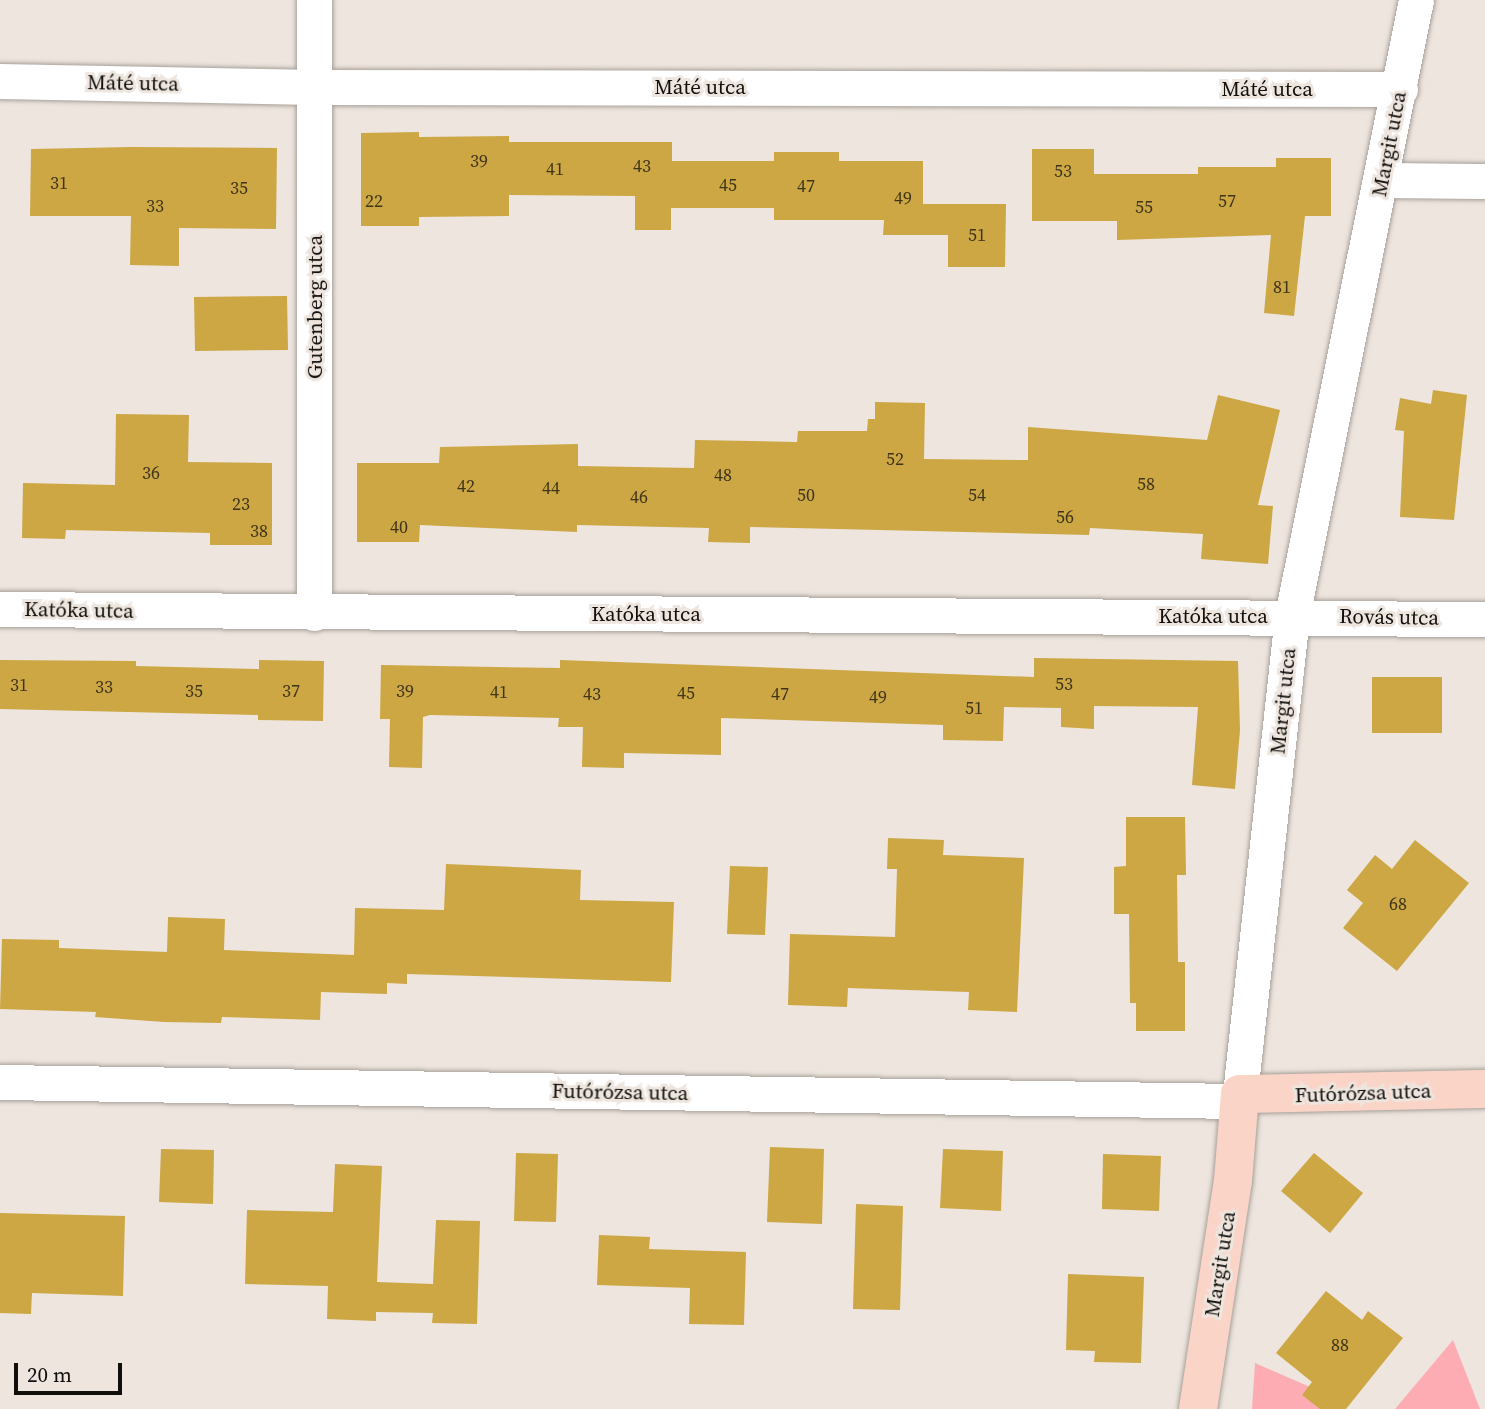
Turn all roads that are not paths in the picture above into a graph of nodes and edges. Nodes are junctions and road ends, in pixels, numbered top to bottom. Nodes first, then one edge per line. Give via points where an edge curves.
1 (314, 0) edge
2 (1416, 0) edge
3 (0, 81) edge
4 (315, 87) junction
5 (1400, 89) junction
6 (1383, 180) junction
7 (1485, 181) edge
8 (0, 609) edge
9 (314, 613) junction
10 (1292, 616) junction
11 (1485, 619) edge
12 (0, 1082) edge
13 (1485, 1089) edge
14 (1240, 1098) junction
15 (1198, 1409) edge

1 - 4 street, Gutenberg utca
2 - 5 street, Margit utca
3 - 4 street, Máté utca
4 - 5 street, Máté utca
4 - 9 street, Gutenberg utca
5 - 6 street, Margit utca
6 - 7 street
6 - 10 street, Margit utca
8 - 9 street, Katóka utca
9 - 10 street, Katóka utca
10 - 11 street, Rovás utca
10 - 14 street, Margit utca
12 - 14 street, Futórózsa utca
13 - 14 street, Futórózsa utca
14 - 15 street, Margit utca via 1233,1181

